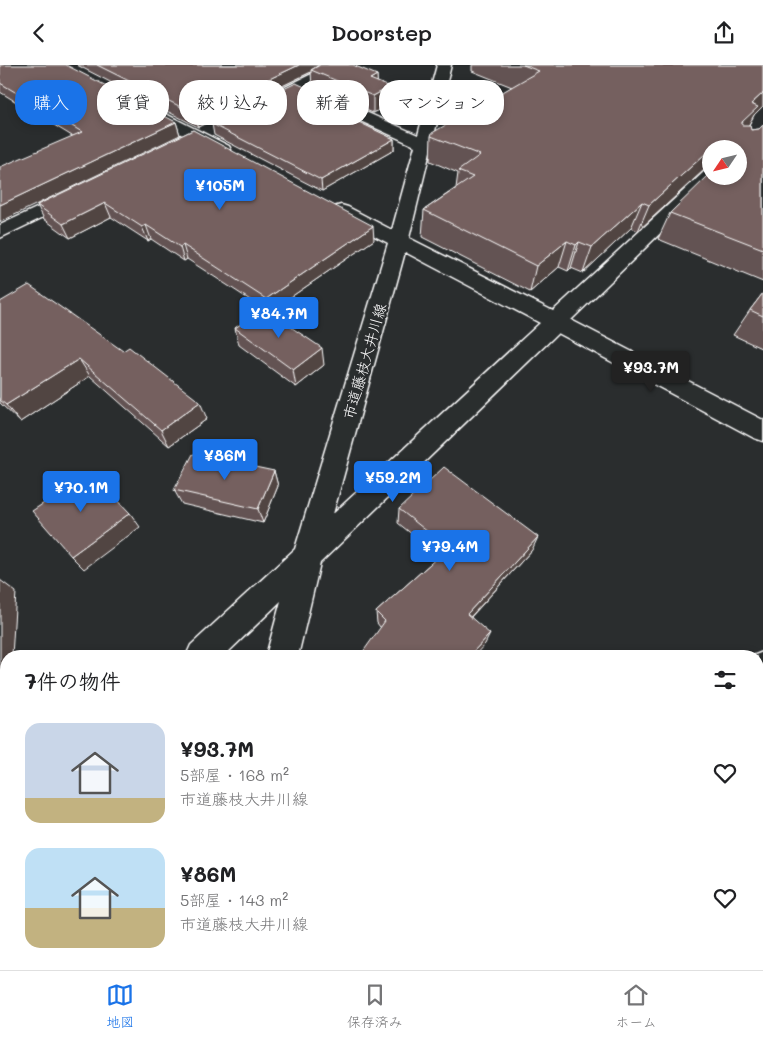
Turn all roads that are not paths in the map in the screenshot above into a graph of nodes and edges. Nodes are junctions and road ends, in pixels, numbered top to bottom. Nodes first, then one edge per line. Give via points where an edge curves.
1 (342, 65) edge
2 (444, 65) edge
3 (311, 80) edge
4 (297, 87) edge
5 (287, 92) edge
6 (369, 119) edge
7 (169, 121) edge
8 (214, 128) edge
9 (197, 136) junction
10 (424, 143) junction
11 (179, 145) edge
12 (241, 159) edge
13 (702, 183) edge
14 (90, 188) edge
15 (328, 205) edge
16 (0, 232) edge
17 (398, 242) junction
18 (556, 321) junction
19 (763, 431) edge
20 (308, 554) junction
21 (208, 650) edge
22 (284, 650) edge

1 - 3 street
2 - 10 street, 市道藤枝大井川線
4 - 5 street
6 - 10 street
7 - 9 street
8 - 9 street
9 - 11 street
9 - 12 street
10 - 17 street, 市道藤枝大井川線
13 - 18 street
14 - 16 street
15 - 17 street
17 - 18 street
17 - 20 street, 市道藤枝大井川線
18 - 19 street
18 - 20 street
20 - 21 street
20 - 22 street, 市道藤枝大井川線

